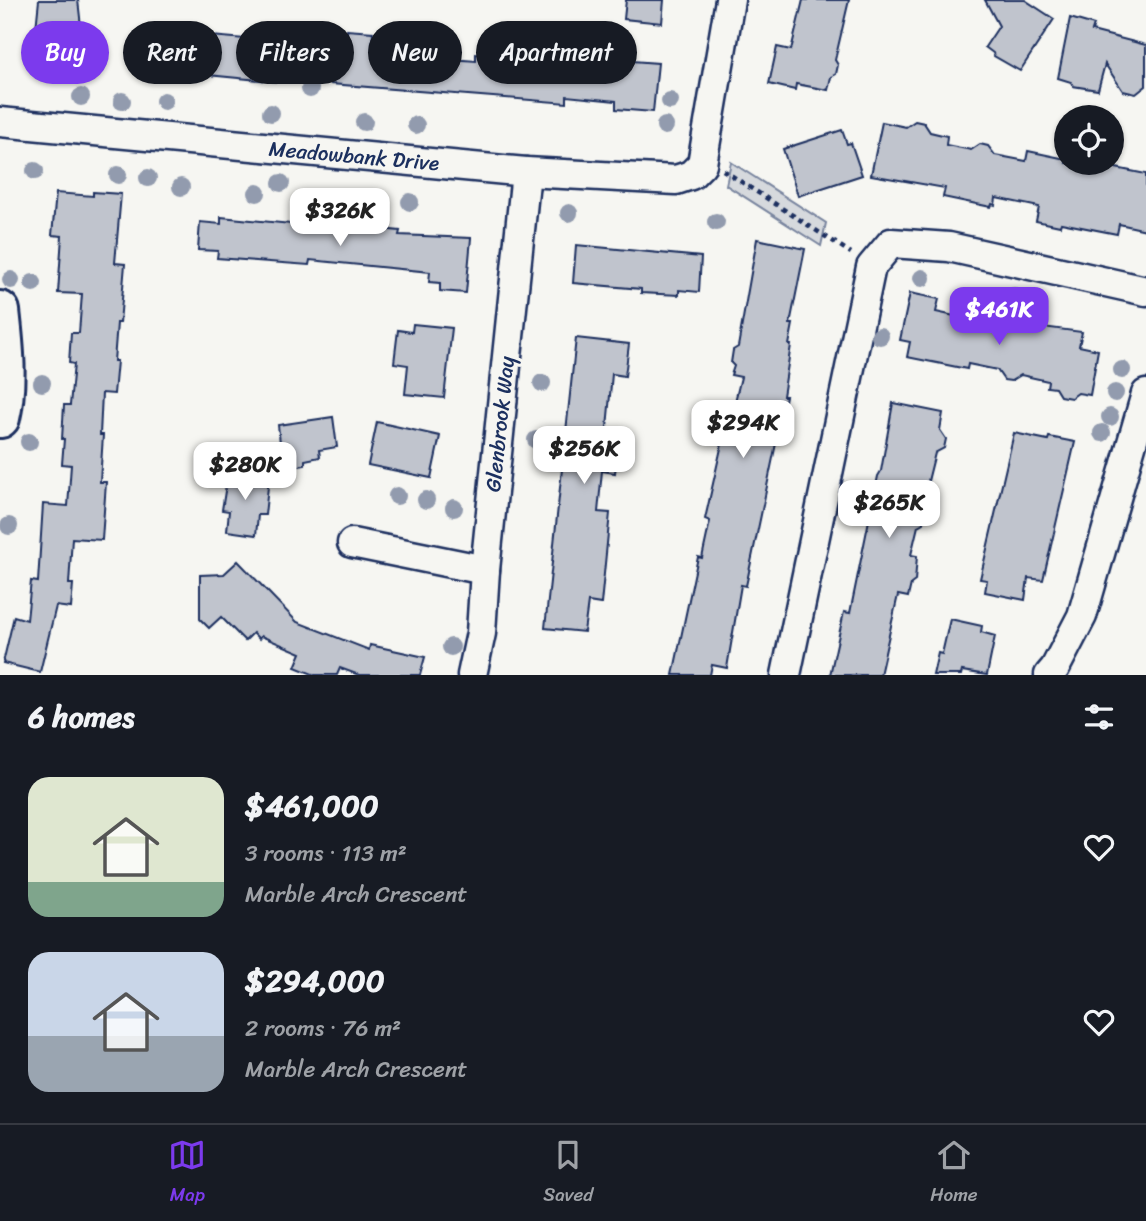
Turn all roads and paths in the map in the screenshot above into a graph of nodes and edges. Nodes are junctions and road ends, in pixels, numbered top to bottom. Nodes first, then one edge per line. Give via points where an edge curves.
1 (730, 0) edge
2 (0, 122) edge
3 (702, 164) junction
4 (526, 172) junction
5 (871, 267) junction
6 (1146, 291) edge
7 (0, 312) edge
8 (1146, 394) edge
9 (0, 418) edge
10 (352, 543) dead end
11 (485, 570) junction
12 (472, 675) edge
13 (786, 675) edge
14 (1049, 675) edge

1 - 3 street
2 - 4 street, Meadowbank Drive
3 - 4 street, Meadowbank Drive via 691,175 676,180
3 - 5 path via 724,170
4 - 11 street, Glenbrook Way
5 - 6 street via 891,243 949,247
5 - 13 street
7 - 9 street via 4,402
8 - 14 street via 1082,616
10 - 11 street
11 - 12 street, Glenbrook Way via 481,634

